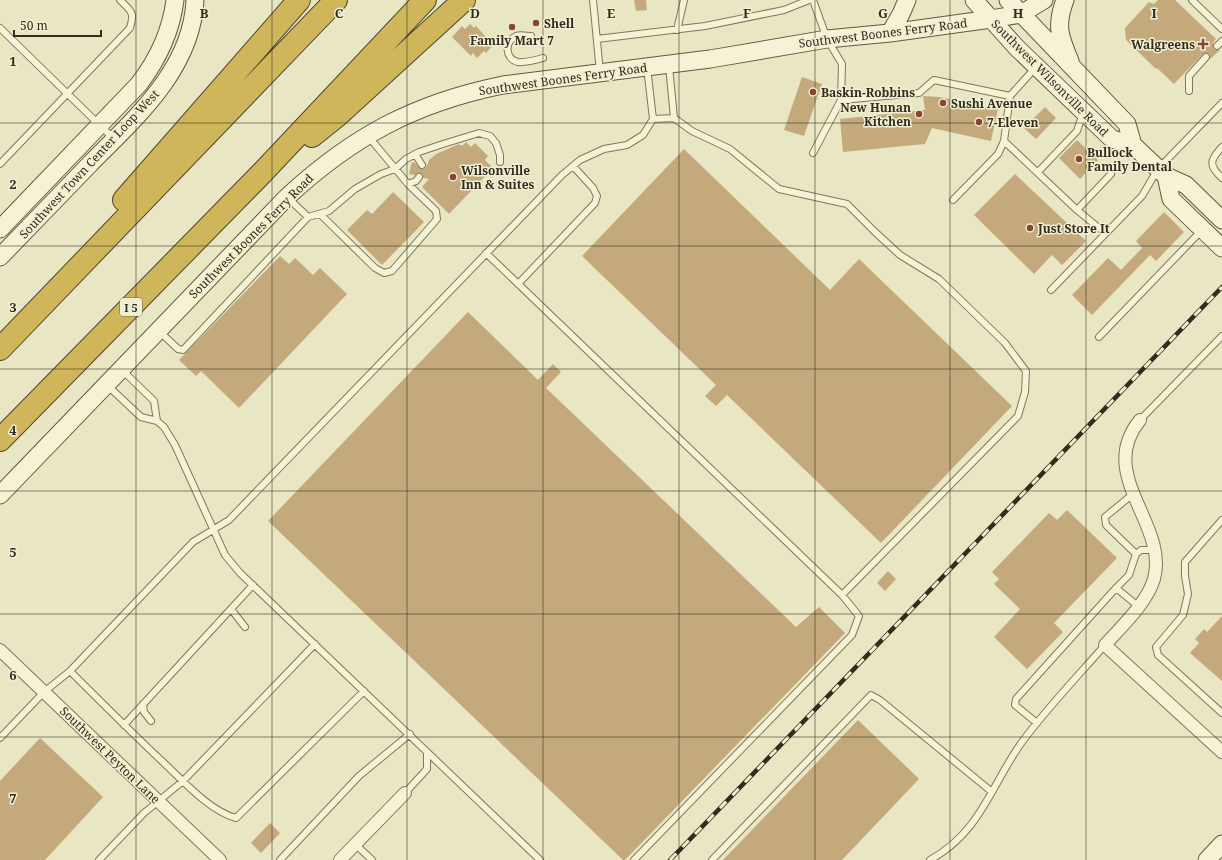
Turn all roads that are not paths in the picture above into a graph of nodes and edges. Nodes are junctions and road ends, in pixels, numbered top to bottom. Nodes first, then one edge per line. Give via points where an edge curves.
1 (120, 0) edge
2 (174, 0) edge
3 (195, 0) edge
4 (299, 0) edge
5 (336, 0) edge
6 (424, 0) edge
7 (464, 0) edge
8 (593, 0) edge
9 (684, 0) edge
10 (809, 0) edge
11 (813, 0) edge
12 (907, 0) edge
13 (974, 0) edge
14 (1008, 0) edge
15 (1044, 0) edge
16 (1065, 0) edge
17 (1192, 0) edge
18 (1021, 14) junction
19 (991, 19) junction
20 (0, 28) edge
21 (1222, 29) edge
22 (677, 30) junction
23 (890, 33) junction
24 (531, 36) dead end
25 (597, 39) junction
26 (827, 39) junction
27 (1222, 41) edge
28 (1217, 46) dead end
29 (1206, 57) dead end
30 (543, 58) dead end
31 (669, 64) junction
32 (1036, 66) junction
33 (647, 67) junction
34 (1074, 70) junction
35 (600, 72) junction
36 (1189, 91) dead end
37 (68, 94) junction
38 (1010, 96) junction
39 (841, 100) junction
40 (1222, 102) edge
41 (1084, 111) junction
42 (674, 118) junction
43 (653, 119) junction
44 (100, 126) junction
45 (367, 135) junction
46 (114, 139) junction
47 (1004, 141) junction
48 (1132, 143) junction
49 (1222, 147) edge
50 (813, 153) dead end
51 (415, 154) junction
52 (500, 162) dead end
53 (0, 164) edge
54 (422, 165) dead end
55 (573, 166) junction
56 (395, 169) junction
57 (1038, 172) junction
58 (1162, 173) junction
59 (261, 174) junction
60 (1111, 174) dead end
61 (419, 177) dead end
62 (1222, 178) edge
63 (408, 184) junction
64 (287, 197) junction
65 (953, 200) dead end
66 (1077, 210) junction
67 (320, 214) junction
68 (308, 217) junction
69 (1222, 220) edge
70 (0, 229) edge
71 (1203, 229) junction
72 (1105, 234) junction
73 (109, 235) junction
74 (1222, 248) edge
75 (486, 253) junction
76 (0, 257) edge
77 (518, 284) junction
78 (1050, 290) dead end
79 (158, 330) junction
80 (1222, 336) edge
81 (1099, 337) dead end
82 (0, 348) edge
83 (121, 369) junction
84 (107, 385) junction
85 (1140, 420) joint
86 (157, 421) junction
87 (0, 440) edge
88 (1133, 494) junction
89 (0, 495) edge
90 (1222, 520) edge
91 (214, 529) junction
92 (1154, 550) junction
93 (1136, 554) junction
94 (253, 586) junction
95 (1116, 588) junction
96 (842, 595) junction
97 (1138, 606) junction
98 (231, 609) junction
99 (245, 627) dead end
100 (315, 644) junction
101 (1105, 645) junction
102 (0, 650) edge
103 (70, 671) junction
104 (364, 691) junction
105 (44, 692) junction
106 (143, 704) junction
107 (1222, 713) edge
108 (151, 721) dead end
109 (1037, 723) junction
110 (124, 725) junction
111 (410, 734) junction
112 (0, 738) edge
113 (1222, 752) edge
114 (427, 753) junction
115 (183, 781) junction
116 (992, 792) junction
117 (405, 793) joint
118 (158, 801) junction
119 (355, 844) junction
120 (1222, 844) edge
121 (99, 860) edge
122 (220, 860) edge
123 (280, 860) edge
124 (340, 860) edge
125 (372, 860) edge
126 (540, 860) edge
127 (634, 860) edge
128 (712, 860) edge
129 (930, 860) edge
130 (1207, 860) edge

1 - 37 lane via 132,11 130,28
2 - 44 main road, Southwest Town Center Loop West via 168,33 149,72
3 - 46 main road, Southwest Town Center Loop West via 187,36 174,68 155,95
4 - 73 highway via 113,211
5 - 73 highway
6 - 59 highway, I 5
7 - 59 highway, I 5 via 337,116
8 - 25 lane
9 - 22 lane
10 - 22 lane via 784,10
11 - 26 lane
12 - 23 main road
13 - 19 main road, Southwest Wilsonville Road
14 - 18 main road, Southwest Wilsonville Road
14 - 19 main road
15 - 18 main road, Southwest Boones Ferry Road
16 - 34 main road via 1059,18 1059,32
17 - 21 lane
18 - 19 main road, Southwest Boones Ferry Road
18 - 34 main road, Southwest Wilsonville Road
19 - 23 main road, Southwest Boones Ferry Road
19 - 32 main road, Southwest Wilsonville Road
19 - 48 main road via 1024,43 1106,122
20 - 37 lane
22 - 25 lane
23 - 26 main road, Southwest Boones Ferry Road
24 - 30 lane via 517,36 510,40 507,45 508,53 512,59 519,62
25 - 35 lane
26 - 31 main road, Southwest Boones Ferry Road
26 - 39 lane via 842,64
27 - 28 lane
29 - 36 lane via 1189,76
31 - 33 main road, Southwest Boones Ferry Road
31 - 42 lane
32 - 38 lane
32 - 41 main road, Southwest Wilsonville Road
33 - 35 main road, Southwest Boones Ferry Road
33 - 43 lane
34 - 48 main road, Southwest Wilsonville Road via 1127,124
35 - 45 main road, Southwest Boones Ferry Road via 475,91 417,110
37 - 44 lane
37 - 53 lane
38 - 39 lane via 934,80 918,93
38 - 47 lane
39 - 50 lane
40 - 58 lane
41 - 48 main road, Southwest Wilsonville Road via 1112,139
41 - 57 lane via 1077,131
42 - 43 lane
42 - 96 lane via 692,131 730,149 778,189 847,204 900,255 939,279 1005,344 1026,371 1026,392 1018,416
43 - 55 lane via 643,135 627,145 604,149
44 - 46 lane
44 - 70 main road, Southwest Town Center Loop West
45 - 56 lane
45 - 64 main road, Southwest Boones Ferry Road via 332,158
46 - 76 main road, Southwest Town Center Loop West
47 - 57 lane
47 - 65 lane via 998,154
48 - 58 main road, Southwest Wilsonville Road
49 - 62 lane via 1212,161 1215,172
51 - 52 lane via 479,133 490,136 496,143
51 - 54 lane
51 - 56 lane
55 - 75 lane
55 - 77 lane via 593,188 597,196 595,203
56 - 63 lane
56 - 67 lane via 355,189 329,211
57 - 66 lane
58 - 69 main road, Southwest Wilsonville Road via 1186,185
58 - 71 main road via 1171,199
58 - 72 lane
59 - 87 highway, I 5
60 - 66 lane
61 - 63 lane
63 - 67 lane via 436,211 437,219 392,271 384,273 375,268
64 - 68 lane
64 - 79 main road, Southwest Boones Ferry Road
66 - 72 lane
67 - 68 lane
68 - 79 lane via 183,350 178,349
71 - 74 main road
71 - 81 lane
72 - 78 lane
73 - 82 highway
75 - 77 lane
75 - 91 lane via 229,520
77 - 96 lane
79 - 83 main road, Southwest Boones Ferry Road
80 - 85 lane
83 - 84 main road, Southwest Boones Ferry Road
83 - 86 lane via 154,401
84 - 86 lane via 141,417
84 - 89 main road, Southwest Boones Ferry Road
85 - 88 street via 1127,442 1126,465
86 - 91 lane via 175,445
88 - 92 street
88 - 93 lane via 1106,517 1106,525
90 - 107 lane via 1185,562 1188,594 1183,615 1156,647 1158,656
91 - 94 lane via 225,555
91 - 103 lane via 193,542
92 - 93 lane via 1142,550
92 - 97 street via 1154,578
93 - 95 lane via 1129,575
94 - 98 lane
94 - 100 lane
95 - 97 lane
95 - 109 lane via 1016,699 1015,705
96 - 127 lane via 859,616 852,634
97 - 101 street
98 - 99 lane
98 - 106 lane
100 - 104 lane
100 - 115 lane
101 - 109 lane
101 - 113 street
102 - 105 street, Southwest Peyton Lane
103 - 105 lane
103 - 110 lane
104 - 111 lane
104 - 115 lane via 236,818 217,810
105 - 112 lane
105 - 118 street, Southwest Peyton Lane
106 - 108 lane via 144,712
106 - 110 lane
109 - 116 lane via 1006,766
110 - 115 lane
111 - 114 lane
111 - 123 lane via 359,776
114 - 117 lane via 427,770
114 - 126 lane
115 - 118 lane
116 - 128 lane via 880,700 871,696
116 - 129 lane via 964,833 946,850
117 - 119 street
118 - 121 lane
118 - 122 street, Southwest Peyton Lane
119 - 124 street
119 - 125 lane
120 - 130 main road

